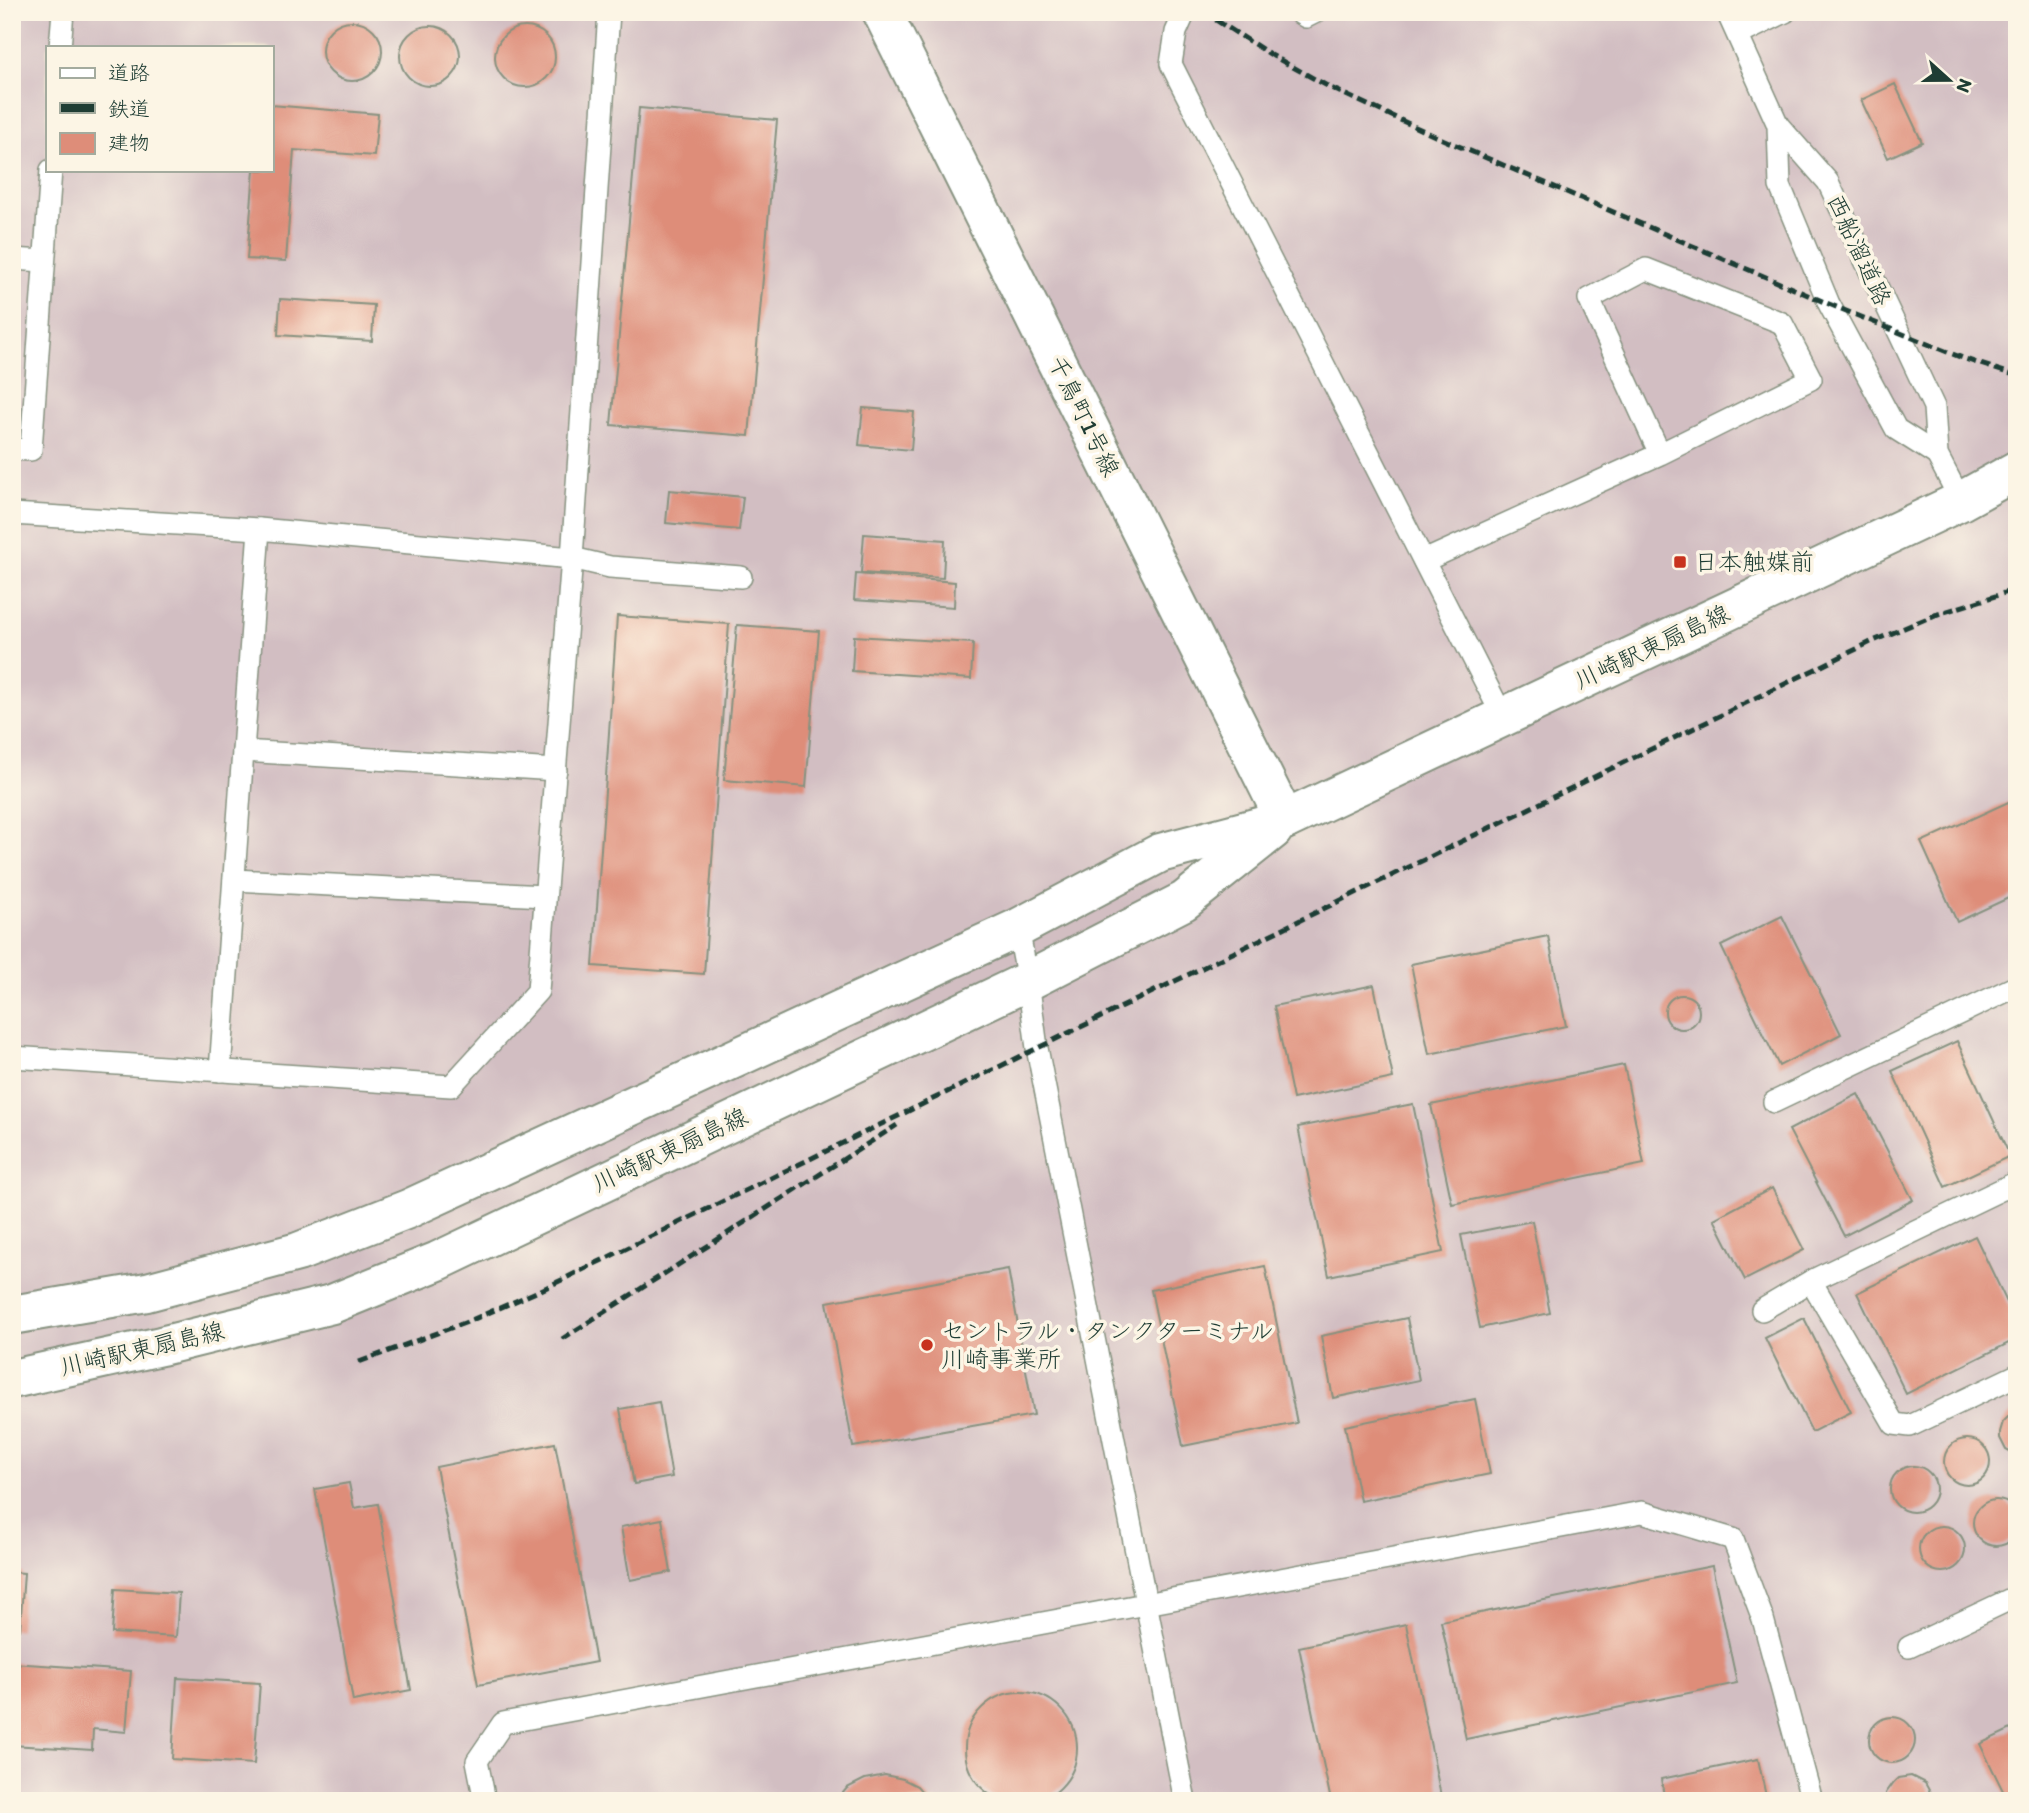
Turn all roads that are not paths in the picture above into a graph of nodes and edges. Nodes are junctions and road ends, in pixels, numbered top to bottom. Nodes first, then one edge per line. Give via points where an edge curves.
1 (63, 12) edge
2 (609, 12) edge
3 (882, 12) edge
4 (1185, 12) edge
5 (1297, 12) edge
6 (1316, 12) edge
7 (1727, 12) edge
8 (1785, 12) edge
9 (1738, 36) junction
10 (60, 46) edge
11 (1779, 125) junction
12 (51, 172) edge
13 (12, 258) edge
14 (44, 261) junction
15 (12, 449) edge
16 (1660, 454) junction
17 (1937, 455) junction
18 (2017, 470) edge
19 (1961, 501) junction
20 (12, 514) edge
21 (259, 529) junction
22 (572, 558) junction
23 (1424, 561) junction
24 (741, 578) dead end
25 (1503, 717) junction
26 (243, 751) junction
27 (555, 770) junction
28 (1285, 820) junction
29 (234, 880) junction
30 (545, 896) junction
31 (1018, 928) junction
32 (1028, 981) junction
33 (2017, 986) edge
34 (12, 1057) edge
35 (220, 1071) junction
36 (1774, 1102) dead end
37 (2017, 1182) edge
38 (1811, 1281) junction
39 (1762, 1310) dead end
40 (12, 1315) edge
41 (2017, 1375) edge
42 (12, 1378) edge
43 (2017, 1596) edge
44 (1147, 1603) junction
45 (1909, 1647) dead end
46 (485, 1801) edge
47 (1185, 1801) edge
48 (1812, 1801) edge

1 - 10 lane
2 - 22 lane
3 - 28 street, 千鳥町1号線
4 - 23 lane via 1171,64
5 - 6 lane via 1306,17
7 - 9 lane, 西船溜道路
8 - 9 lane
9 - 11 lane, 西船溜道路
11 - 17 lane, 西船溜道路 via 1828,182 1934,407
11 - 17 lane via 1780,186 1829,304 1896,429
12 - 14 lane
13 - 14 lane
14 - 15 lane via 31,450
16 - 16 lane via 1811,379 1782,323 1646,270 1589,299
16 - 23 lane
17 - 19 lane, 西船溜道路
18 - 19 street, 川崎駅東扇島線
19 - 25 street, 川崎駅東扇島線
20 - 21 lane
21 - 22 lane
21 - 26 lane
22 - 24 lane via 610,567
22 - 27 lane
23 - 25 lane
25 - 28 street, 川崎駅東扇島線
26 - 27 lane
26 - 29 lane
27 - 30 lane
28 - 31 street, 川崎駅東扇島線 via 1160,853
28 - 32 street, 川崎駅東扇島線 via 1184,901
29 - 30 lane
29 - 35 lane
30 - 35 lane via 538,991 451,1086
31 - 32 lane
31 - 40 street, 川崎駅東扇島線 via 408,1209 298,1252 147,1292
32 - 42 street, 川崎駅東扇島線 via 438,1261 332,1304
32 - 44 lane via 1037,1048
33 - 36 lane
34 - 35 lane
37 - 38 lane
38 - 39 lane
38 - 41 lane via 1895,1424 1910,1426
43 - 45 lane
44 - 46 lane via 503,1723 477,1760
44 - 47 lane
44 - 48 lane via 1642,1512 1733,1539 1763,1619

